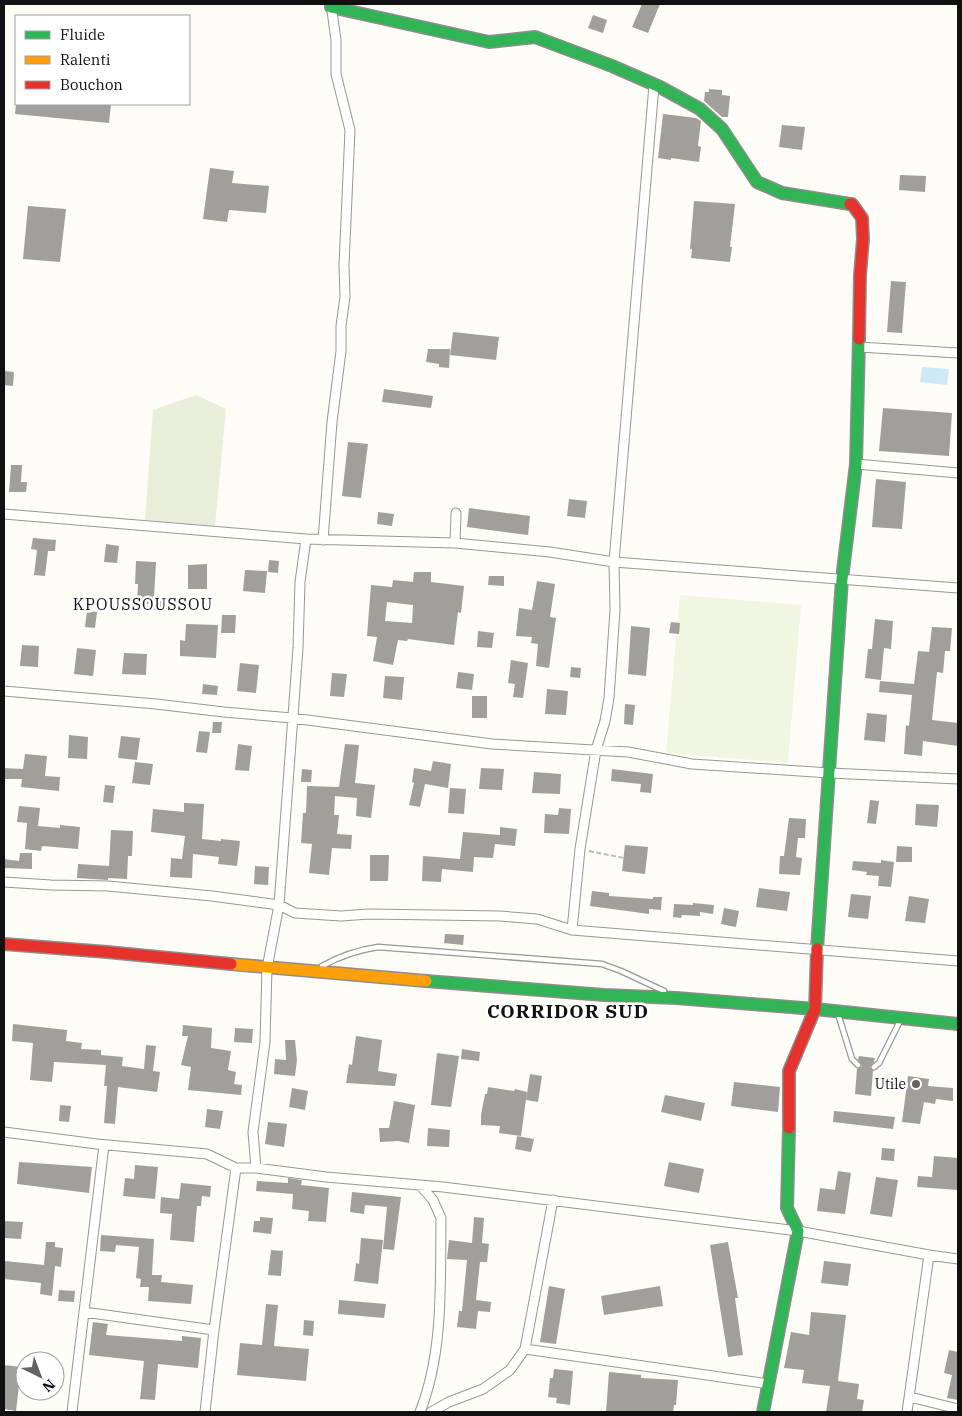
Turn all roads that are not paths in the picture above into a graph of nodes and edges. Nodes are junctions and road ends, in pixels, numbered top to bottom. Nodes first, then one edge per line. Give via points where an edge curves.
1 (331, 5) edge
2 (654, 85) junction
3 (859, 347) junction
4 (958, 352) edge
5 (856, 464) junction
6 (958, 473) edge
7 (456, 513) dead end
8 (4, 514) edge
9 (306, 539) junction
10 (324, 540) junction
11 (454, 543) junction
12 (614, 562) junction
13 (842, 579) junction
14 (958, 588) edge
15 (4, 691) edge
16 (292, 718) junction
17 (596, 750) junction
18 (830, 773) junction
19 (958, 779) edge
20 (4, 882) edge
21 (279, 905) junction
22 (572, 930) junction
23 (4, 944) edge
24 (817, 949) junction
25 (958, 961) edge
26 (267, 968) junction
27 (311, 972) junction
28 (679, 998) junction
29 (815, 1008) junction
30 (837, 1011) junction
31 (902, 1017) junction
32 (958, 1024) edge
33 (858, 1065) dead end
34 (874, 1067) dead end
35 (4, 1132) edge
36 (104, 1145) junction
37 (236, 1168) junction
38 (256, 1168) junction
39 (420, 1185) junction
40 (553, 1200) junction
41 (798, 1231) junction
42 (929, 1255) junction
43 (958, 1259) edge
44 (84, 1312) junction
45 (214, 1330) junction
46 (525, 1349) junction
47 (769, 1384) junction
48 (910, 1396) junction
49 (958, 1409) edge
50 (72, 1412) edge
51 (206, 1412) edge
52 (420, 1412) edge
53 (431, 1412) edge
54 (763, 1412) edge
55 (908, 1412) edge

1 - 2 main road via 489,42 535,37
1 - 10 street via 336,74 350,130 342,351 332,422
2 - 3 main road via 700,109 722,129 757,182 782,193 852,204 862,218
2 - 12 street
3 - 4 street
3 - 5 main road
5 - 6 street
5 - 13 main road
7 - 11 street
8 - 9 street
9 - 10 street
9 - 16 street via 300,582
10 - 11 street
11 - 12 street
12 - 13 street
12 - 17 street via 615,610 609,698 606,721
13 - 14 street
13 - 18 main road
15 - 16 street
16 - 17 street via 492,744
16 - 21 street
17 - 18 street via 628,752 692,764
17 - 22 street via 580,849
18 - 19 street
18 - 24 main road
20 - 21 street via 108,886
21 - 22 street via 295,913 341,916 537,919
21 - 26 street
22 - 24 street
23 - 26 main road
24 - 25 street
24 - 29 main road
26 - 27 main road
26 - 38 street via 265,1042 253,1132
27 - 28 main road
27 - 28 lane via 343,955 378,947 602,964
28 - 29 main road
29 - 30 main road
29 - 41 main road via 789,1071 786,1208
30 - 31 main road
30 - 33 lane via 852,1059
31 - 32 main road
31 - 34 lane
35 - 36 street
36 - 37 street via 207,1154
36 - 44 street
37 - 38 street
37 - 45 street
38 - 39 street
39 - 40 street
39 - 52 street via 433,1200 441,1218 437,1345 432,1377
40 - 41 street
40 - 46 street
41 - 42 street
41 - 47 main road
42 - 43 street
42 - 48 street
44 - 45 street
44 - 50 street
45 - 51 street
46 - 47 street
46 - 53 street via 510,1370 483,1390
47 - 54 main road
48 - 49 street
48 - 55 street

